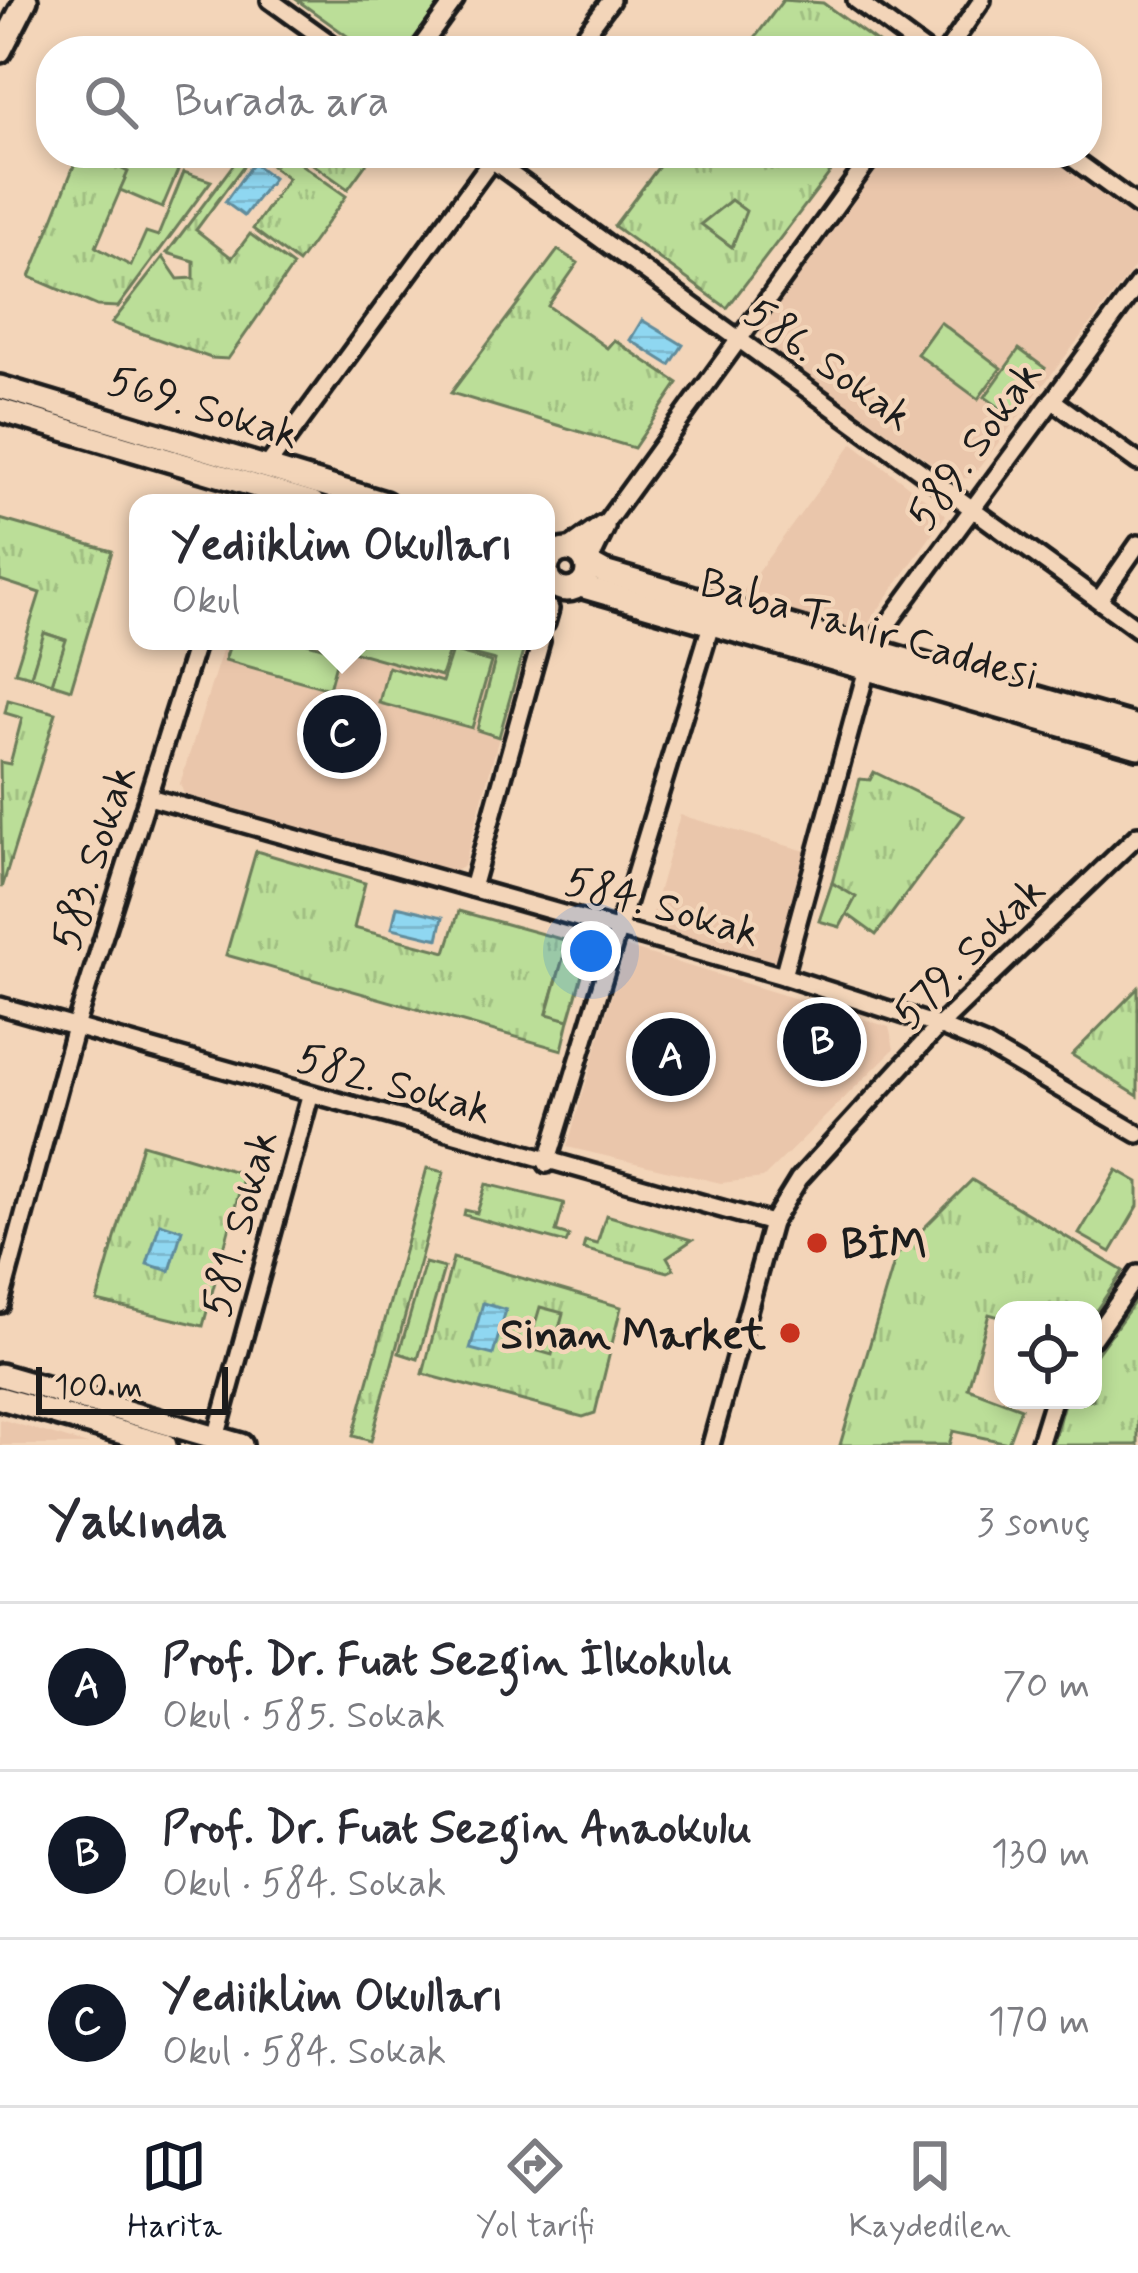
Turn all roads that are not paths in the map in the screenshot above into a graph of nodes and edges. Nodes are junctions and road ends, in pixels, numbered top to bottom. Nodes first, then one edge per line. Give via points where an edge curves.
1 (26, 0) edge
2 (270, 0) edge
3 (455, 0) edge
4 (611, 0) edge
5 (856, 0) edge
6 (982, 0) edge
7 (320, 36) edge
8 (429, 36) edge
9 (584, 36) edge
10 (905, 36) edge
11 (957, 36) edge
12 (0, 51) edge
13 (481, 168) edge
14 (507, 168) edge
15 (863, 168) edge
16 (1086, 168) edge
17 (1138, 206) edge
18 (1138, 284) edge
19 (739, 341) junction
20 (0, 386) edge
21 (1052, 400) junction
22 (0, 410) edge
23 (1138, 462) edge
24 (268, 465) junction
25 (246, 493) edge
26 (357, 494) edge
27 (969, 508) junction
28 (603, 527) joint
29 (1138, 544) edge
30 (565, 554) edge
31 (561, 584) edge
32 (1099, 601) junction
33 (711, 625) junction
34 (1138, 629) edge
35 (194, 650) edge
36 (538, 650) edge
37 (869, 659) junction
38 (1138, 727) edge
39 (1138, 747) edge
40 (148, 797) junction
41 (1138, 835) edge
42 (472, 888) junction
43 (618, 932) junction
44 (783, 976) junction
45 (0, 1006) edge
46 (938, 1026) junction
47 (75, 1028) junction
48 (310, 1096) junction
49 (1138, 1134) edge
50 (548, 1164) junction
51 (772, 1223) junction
52 (1138, 1274) edge
53 (0, 1304) edge
54 (1102, 1325) edge
55 (0, 1375) edge
56 (0, 1398) edge
57 (1051, 1409) edge
58 (216, 1438) junction
59 (165, 1445) edge
60 (241, 1445) edge
61 (711, 1445) edge
62 (1039, 1445) edge

1 - 12 street
2 - 7 street
3 - 8 street
4 - 9 street
5 - 10 street
6 - 11 street
13 - 24 street
14 - 19 street, 586. Sokak
15 - 19 street
16 - 17 street
18 - 21 street, 589. Sokak
19 - 27 street, 586. Sokak
19 - 28 street
20 - 24 street, 569. Sokak
21 - 23 street
21 - 27 street, 589. Sokak
22 - 25 street
24 - 26 street, 569. Sokak
27 - 32 street, 586. Sokak
27 - 37 street, 589. Sokak
28 - 30 street
29 - 32 street
30 - 31 street via 587,575
30 - 37 street, Baba Tahir Caddesi
31 - 33 street, Baba Tahir Caddesi
32 - 34 street, 586. Sokak
33 - 37 street, Baba Tahir Caddesi
33 - 43 street
35 - 40 street, 583. Sokak
36 - 42 street
37 - 38 street, Baba Tahir Caddesi
37 - 39 street, Baba Tahir Caddesi
37 - 44 street, 589. Sokak
40 - 42 street, 584. Sokak
40 - 47 street, 583. Sokak
41 - 46 street, 579. Sokak
42 - 43 street, 584. Sokak
43 - 44 street, 584. Sokak
43 - 50 street
44 - 46 street, 584. Sokak
45 - 47 street, 582. Sokak
46 - 49 street, 584. Sokak via 986,1045
46 - 51 street, 579. Sokak via 799,1179
47 - 48 street, 582. Sokak
47 - 53 street, 583. Sokak
48 - 50 street, 582. Sokak
48 - 58 street, 581. Sokak
50 - 51 street, 582. Sokak
51 - 61 street, 579. Sokak
52 - 54 street
55 - 58 street
56 - 59 street
57 - 62 street
58 - 60 street

